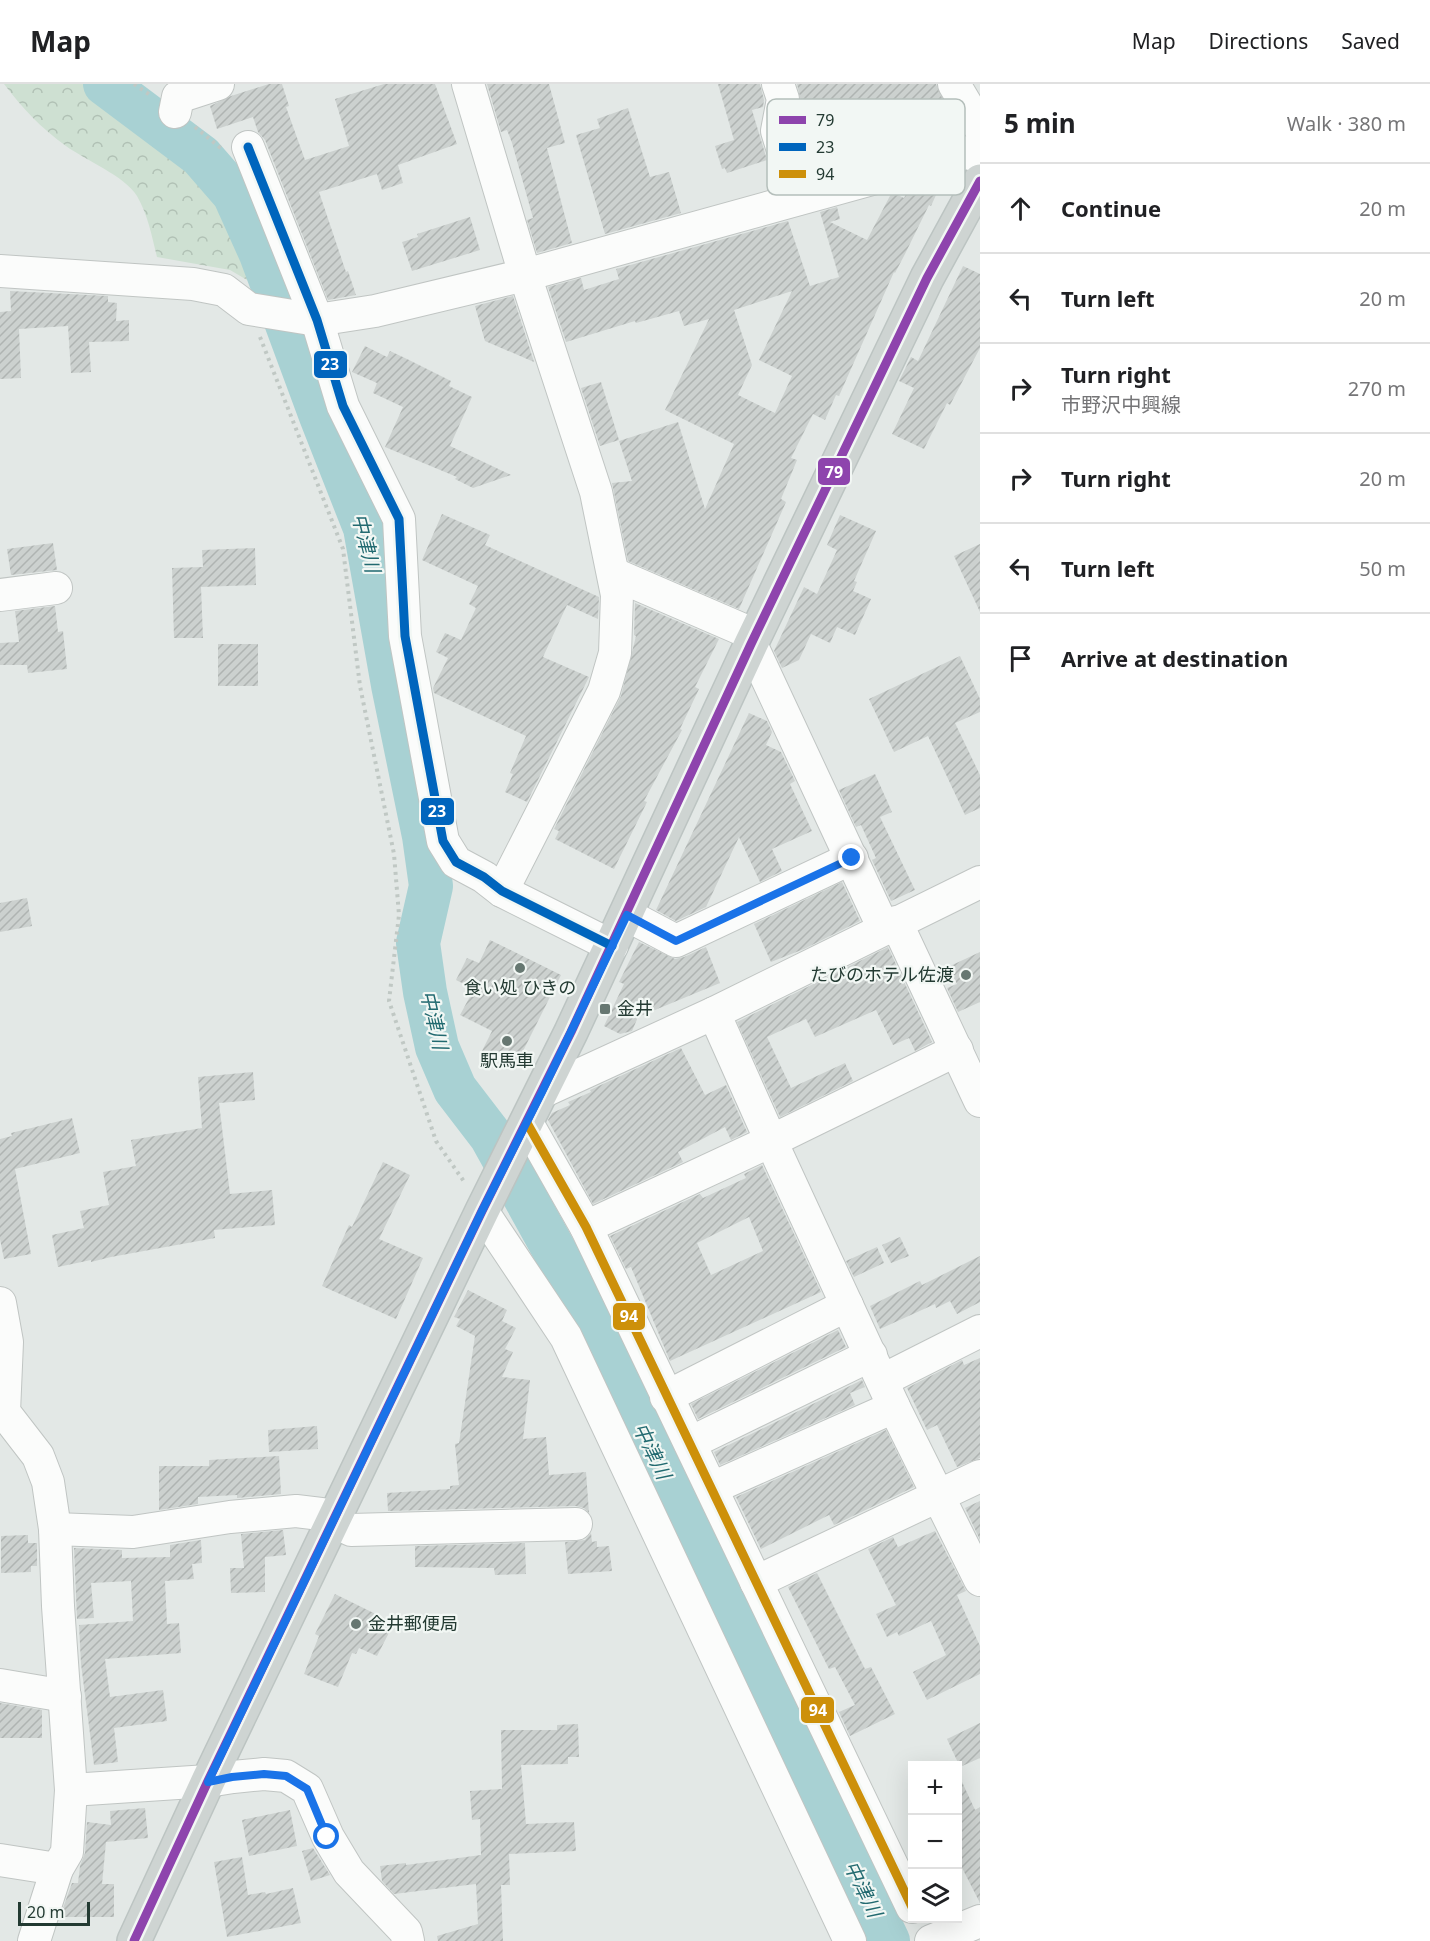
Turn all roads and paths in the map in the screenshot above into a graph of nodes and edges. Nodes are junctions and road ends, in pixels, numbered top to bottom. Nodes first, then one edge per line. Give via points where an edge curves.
1 (218, 84) edge
2 (468, 84) edge
3 (778, 84) edge
4 (954, 84) edge
5 (783, 99) edge
6 (963, 99) edge
7 (965, 103) edge
8 (176, 112) dead end
9 (980, 128) edge
10 (248, 147) dead end
11 (965, 153) edge
12 (980, 160) edge
13 (980, 181) edge
14 (797, 195) edge
15 (813, 195) edge
16 (798, 199) junction
17 (0, 271) edge
18 (525, 275) junction
19 (249, 309) junction
20 (317, 320) junction
21 (614, 574) junction
22 (56, 588) dead end
23 (0, 595) edge
24 (753, 639) junction
25 (852, 858) junction
26 (980, 882) edge
27 (502, 891) junction
28 (627, 915) junction
29 (890, 926) junction
30 (612, 946) junction
31 (714, 1012) junction
32 (957, 1050) junction
33 (542, 1092) junction
34 (980, 1101) edge
35 (522, 1132) junction
36 (771, 1141) junction
37 (485, 1205) junction
38 (586, 1227) junction
39 (0, 1303) edge
40 (847, 1305) junction
41 (980, 1331) edge
42 (883, 1380) junction
43 (666, 1397) junction
44 (2, 1412) edge
45 (690, 1443) junction
46 (980, 1476) edge
47 (712, 1488) junction
48 (939, 1496) junction
49 (334, 1520) junction
50 (576, 1524) dead end
51 (55, 1529) junction
52 (980, 1580) edge
53 (756, 1582) junction
54 (0, 1685) edge
55 (65, 1696) junction
56 (208, 1782) junction
57 (71, 1790) junction
58 (0, 1860) edge
59 (57, 1869) junction
60 (908, 1899) edge
61 (980, 1921) edge
62 (932, 1935) edge
63 (34, 1941) edge
64 (134, 1941) edge
65 (408, 1941) edge
66 (850, 1941) edge

1 - 8 street via 178,97
2 - 18 street
3 - 5 street
4 - 6 street
7 - 9 street
10 - 20 street
11 - 12 street via 973,151
13 - 24 main road via 927,278
14 - 16 street
15 - 16 street
16 - 18 street
17 - 19 street via 193,284 224,290
18 - 20 street via 375,311
18 - 21 street via 596,492
19 - 20 street
19 - 37 path via 343,549 360,686 394,854 399,915 389,1001 436,1141
20 - 27 street via 343,406 399,519 405,636 443,840 456,862
21 - 24 street
21 - 27 street via 616,644 604,691
22 - 23 street
24 - 25 street
24 - 28 main road
25 - 28 street via 676,941
25 - 29 street
26 - 29 street
27 - 30 street
28 - 30 main road
29 - 31 street
29 - 32 street
30 - 33 main road
31 - 33 street
31 - 36 street
32 - 34 street
32 - 36 street
33 - 35 main road
35 - 37 main road
35 - 38 street
36 - 38 street
36 - 40 street
37 - 49 main road
37 - 66 street via 566,1337
38 - 43 street
39 - 44 street via 7,1342
40 - 42 street
40 - 43 street
41 - 42 street
42 - 45 street
42 - 47 street
42 - 48 street
43 - 45 street
44 - 51 street via 38,1456 48,1482
45 - 47 street
46 - 48 street
47 - 53 street
48 - 52 street
48 - 53 street
49 - 50 street via 351,1530
49 - 51 street via 296,1511 133,1532
49 - 56 main road
51 - 55 street
53 - 60 street
54 - 55 street
55 - 57 street
56 - 57 street
56 - 64 main road
56 - 65 street via 275,1775 286,1776 307,1789 327,1837 350,1872 406,1932
57 - 59 street via 67,1852
58 - 59 street
59 - 63 street
61 - 62 street

